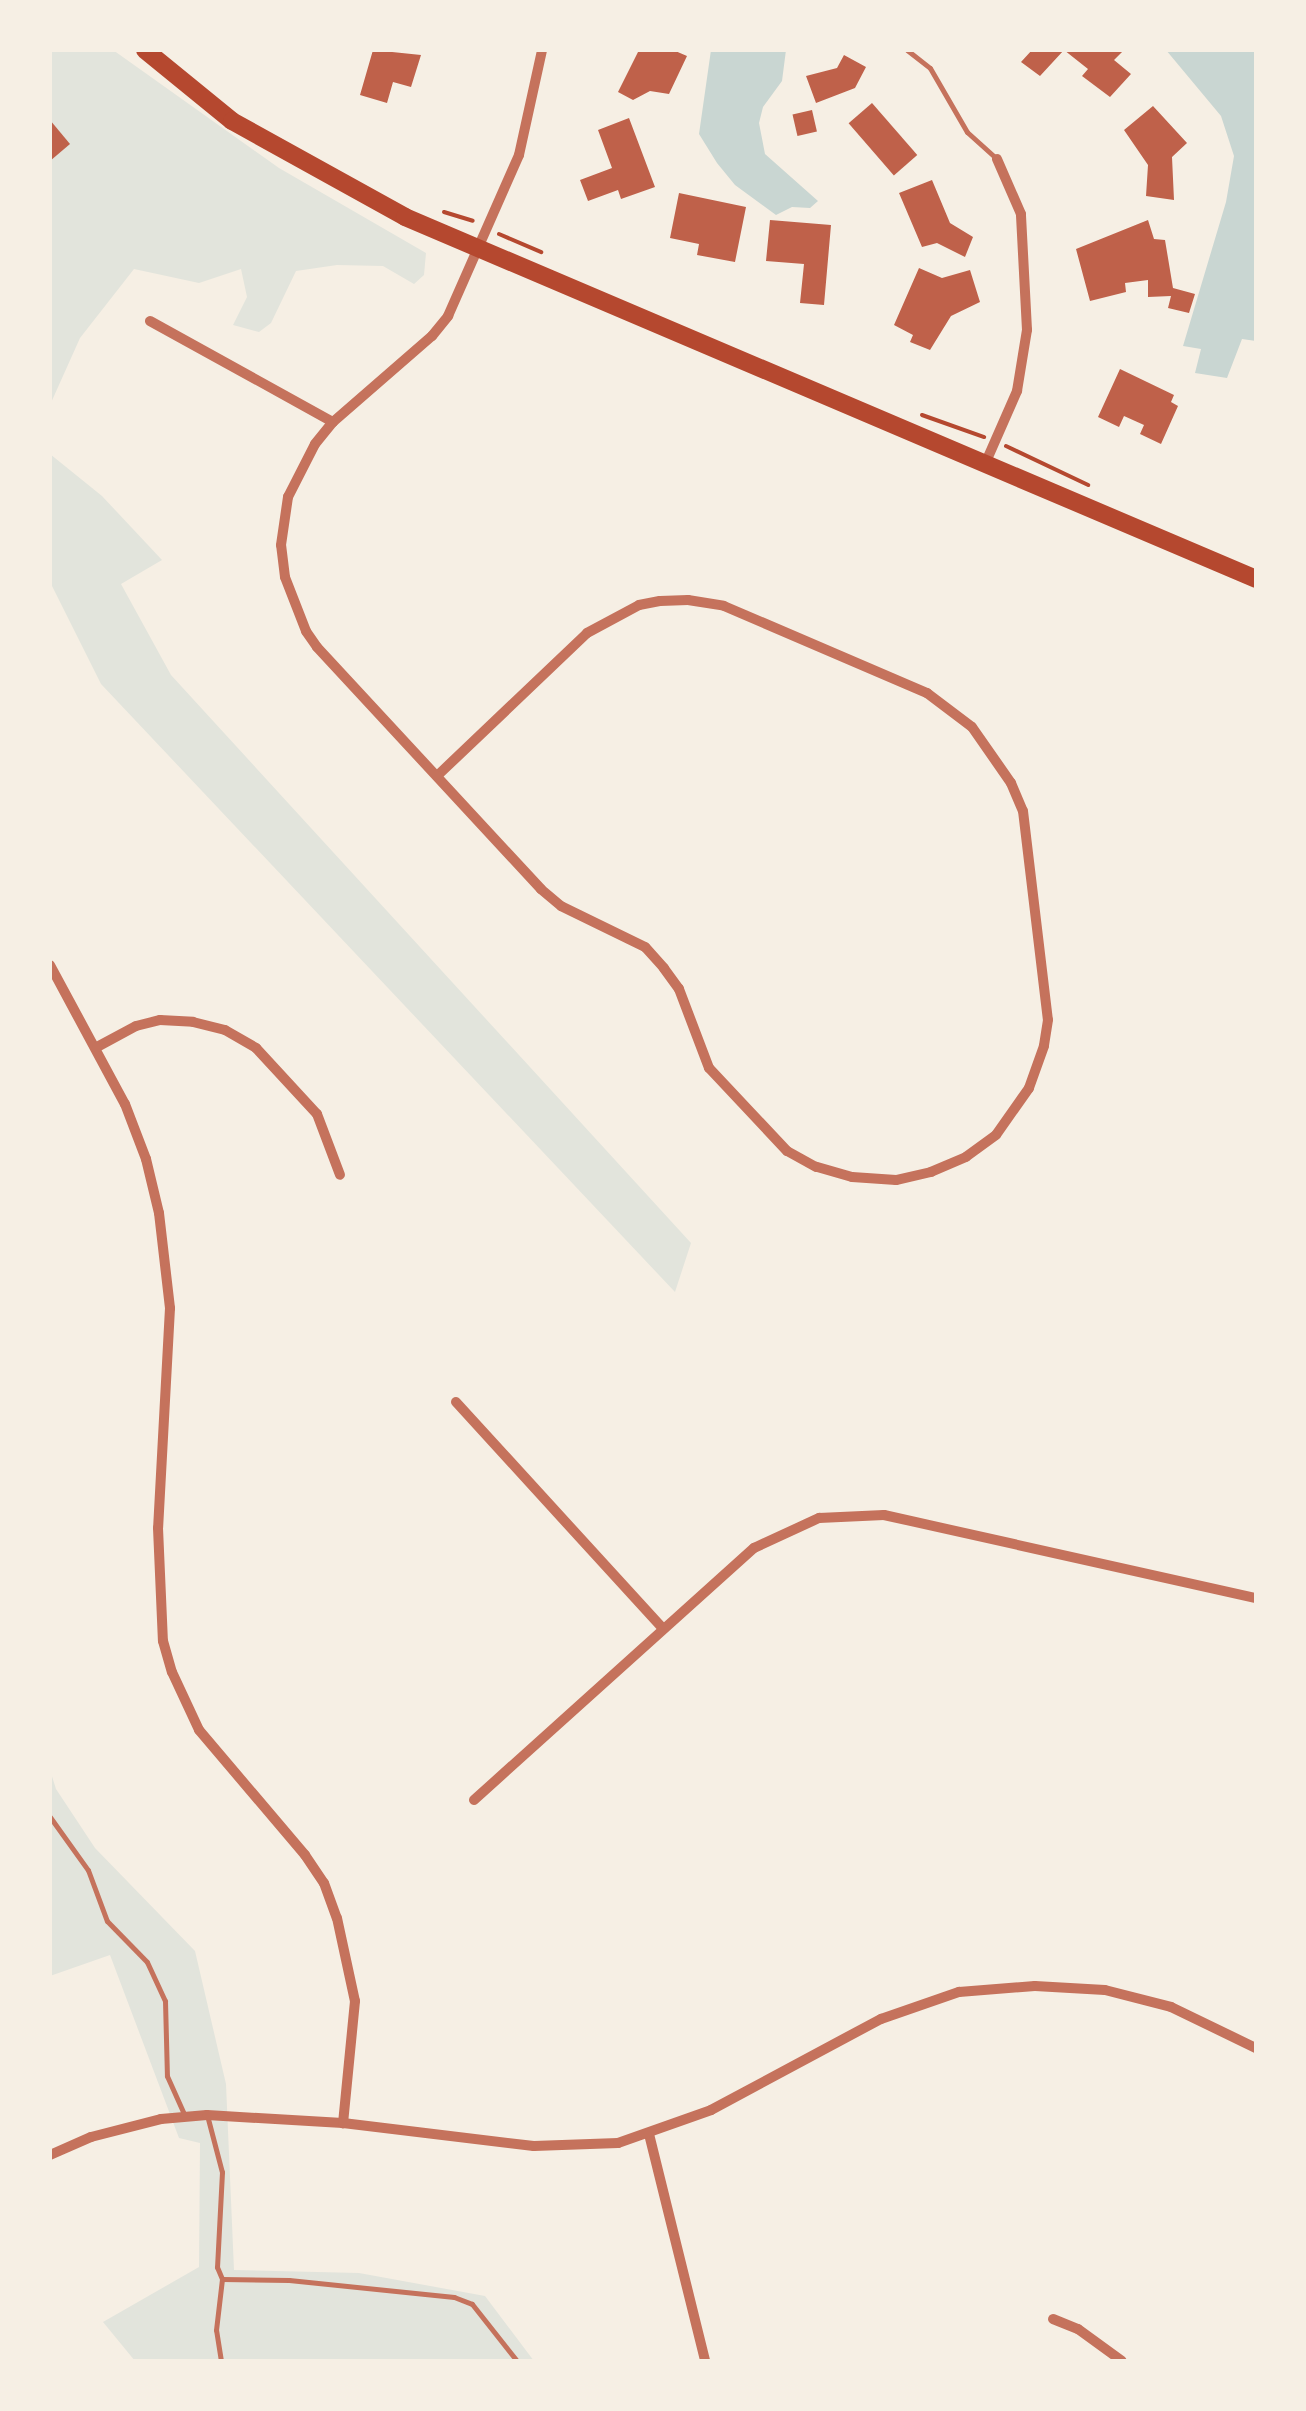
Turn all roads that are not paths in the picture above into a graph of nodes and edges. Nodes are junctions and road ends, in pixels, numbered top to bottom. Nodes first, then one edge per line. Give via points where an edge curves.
1 (145, 50) edge
2 (542, 50) edge
3 (907, 50) edge
4 (996, 159) joint
5 (480, 250) junction
6 (150, 321) dead end
7 (333, 422) junction
8 (985, 464) junction
9 (1256, 579) edge
10 (437, 776) junction
11 (50, 966) edge
12 (97, 1047) junction
13 (340, 1175) dead end
14 (456, 1402) dead end
15 (1256, 1598) edge
16 (663, 1628) junction
17 (474, 1800) dead end
18 (50, 1817) edge
19 (1256, 2048) edge
20 (207, 2115) junction
21 (184, 2116) junction
22 (344, 2123) junction
23 (649, 2134) junction
24 (50, 2155) edge
25 (222, 2279) junction
26 (1052, 2320) dead end
27 (221, 2361) edge
28 (516, 2361) edge
29 (706, 2361) edge
30 (1122, 2361) edge

1 - 5 main road via 274,147
2 - 5 street via 519,155
3 - 4 lane via 930,68 966,132
4 - 8 street via 1021,214 1028,298 1017,390
5 - 7 street via 432,336
5 - 8 main road
6 - 7 street
7 - 10 street via 288,497 281,545 285,577 317,647
8 - 9 main road
10 - 10 street via 561,906 645,947 679,989 700,1051 718,1080 762,1128 816,1167 896,1180 966,1157 1018,1109 1044,1046 1047,995 1023,811 982,739 928,693 724,606 688,600 639,605 587,633
11 - 12 street
12 - 13 street via 160,1020 225,1030 256,1048 317,1114
12 - 22 street via 146,1159 167,1263 158,1528 164,1641 199,1730 305,1855 338,1918 354,2000
14 - 16 street
15 - 16 street via 884,1515 843,1514 774,1535
16 - 17 street
18 - 21 lane via 88,1870 107,1920 146,1962 165,2000 167,2076
19 - 23 street via 1171,2007 1105,1990 960,1992 881,2019 712,2110
20 - 21 street
20 - 22 street
20 - 25 lane via 222,2172
21 - 24 street via 90,2137
22 - 23 street via 534,2146
23 - 29 street
25 - 27 lane via 216,2330
25 - 28 lane via 454,2297 472,2304
26 - 30 street via 1078,2329

